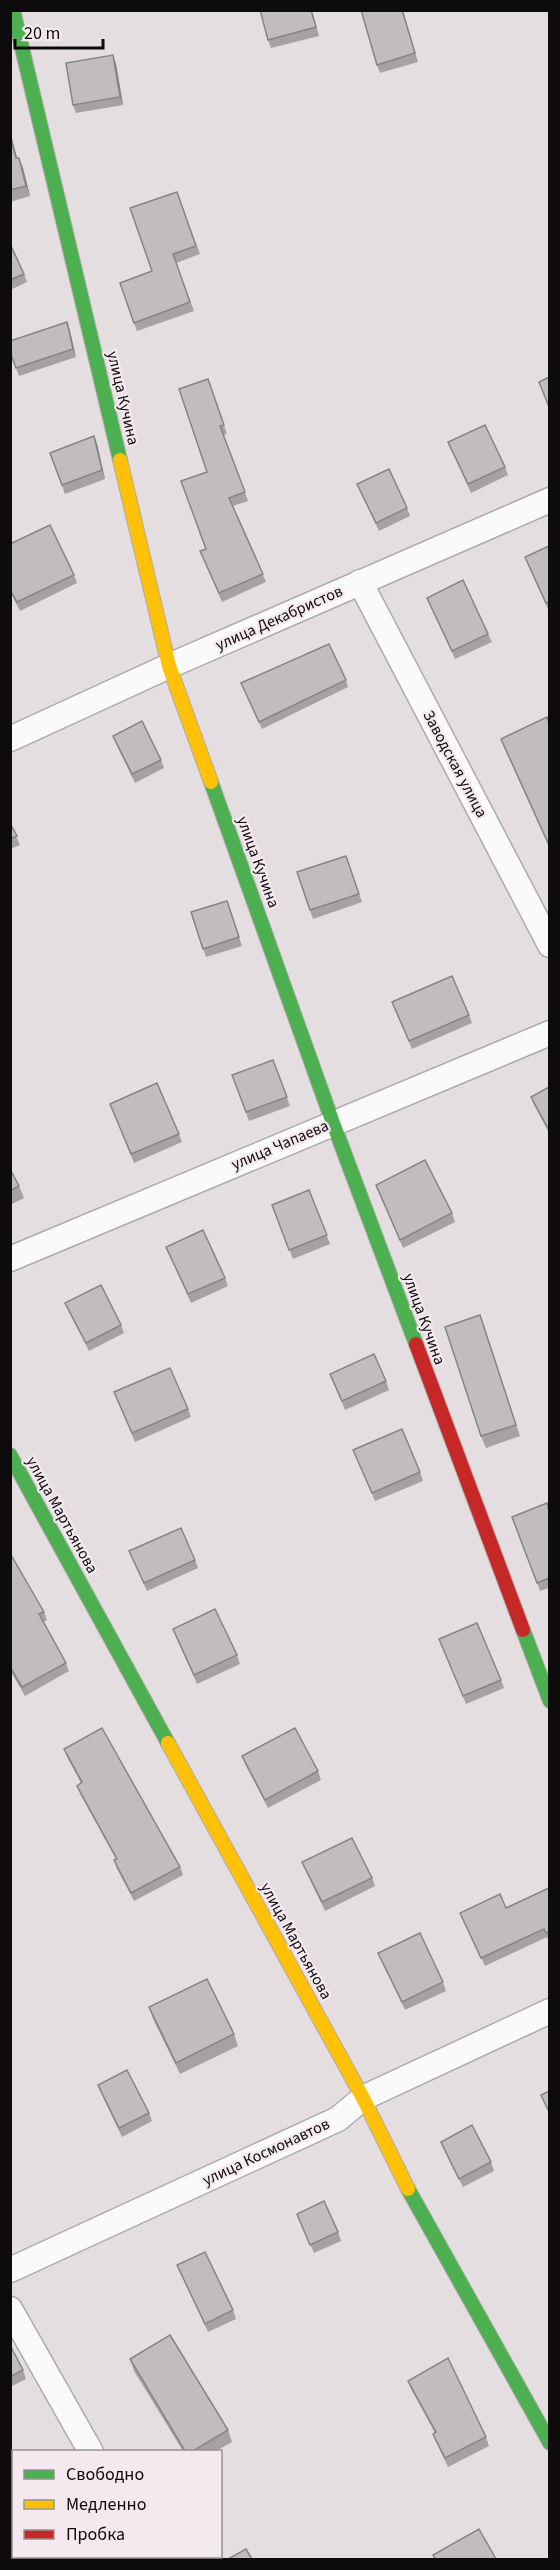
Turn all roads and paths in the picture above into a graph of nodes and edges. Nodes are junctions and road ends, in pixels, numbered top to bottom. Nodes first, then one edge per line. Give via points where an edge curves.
1 (14, 10) edge
2 (549, 500) edge
3 (360, 582) junction
4 (169, 666) junction
5 (10, 739) edge
6 (549, 945) edge
7 (549, 1033) edge
8 (333, 1123) junction
9 (10, 1259) edge
10 (10, 1455) edge
11 (549, 1701) edge
12 (549, 2011) edge
13 (363, 2098) junction
14 (10, 2270) edge
15 (10, 2309) edge
16 (549, 2443) edge
17 (90, 2450) edge

1 - 4 street, улица Кучина
2 - 3 street, улица Декабристов
3 - 4 street, улица Декабристов
3 - 6 street, Заводская улица
4 - 5 street, улица Декабристов
4 - 8 street, улица Кучина
7 - 8 street, улица Чапаева
8 - 9 street, улица Чапаева
8 - 11 street, улица Кучина
10 - 13 street, улица Мартьянова
12 - 13 street, улица Космонавтов
13 - 14 street, улица Космонавтов via 338,2119
13 - 16 street, улица Мартьянова via 396,2168
15 - 17 street

